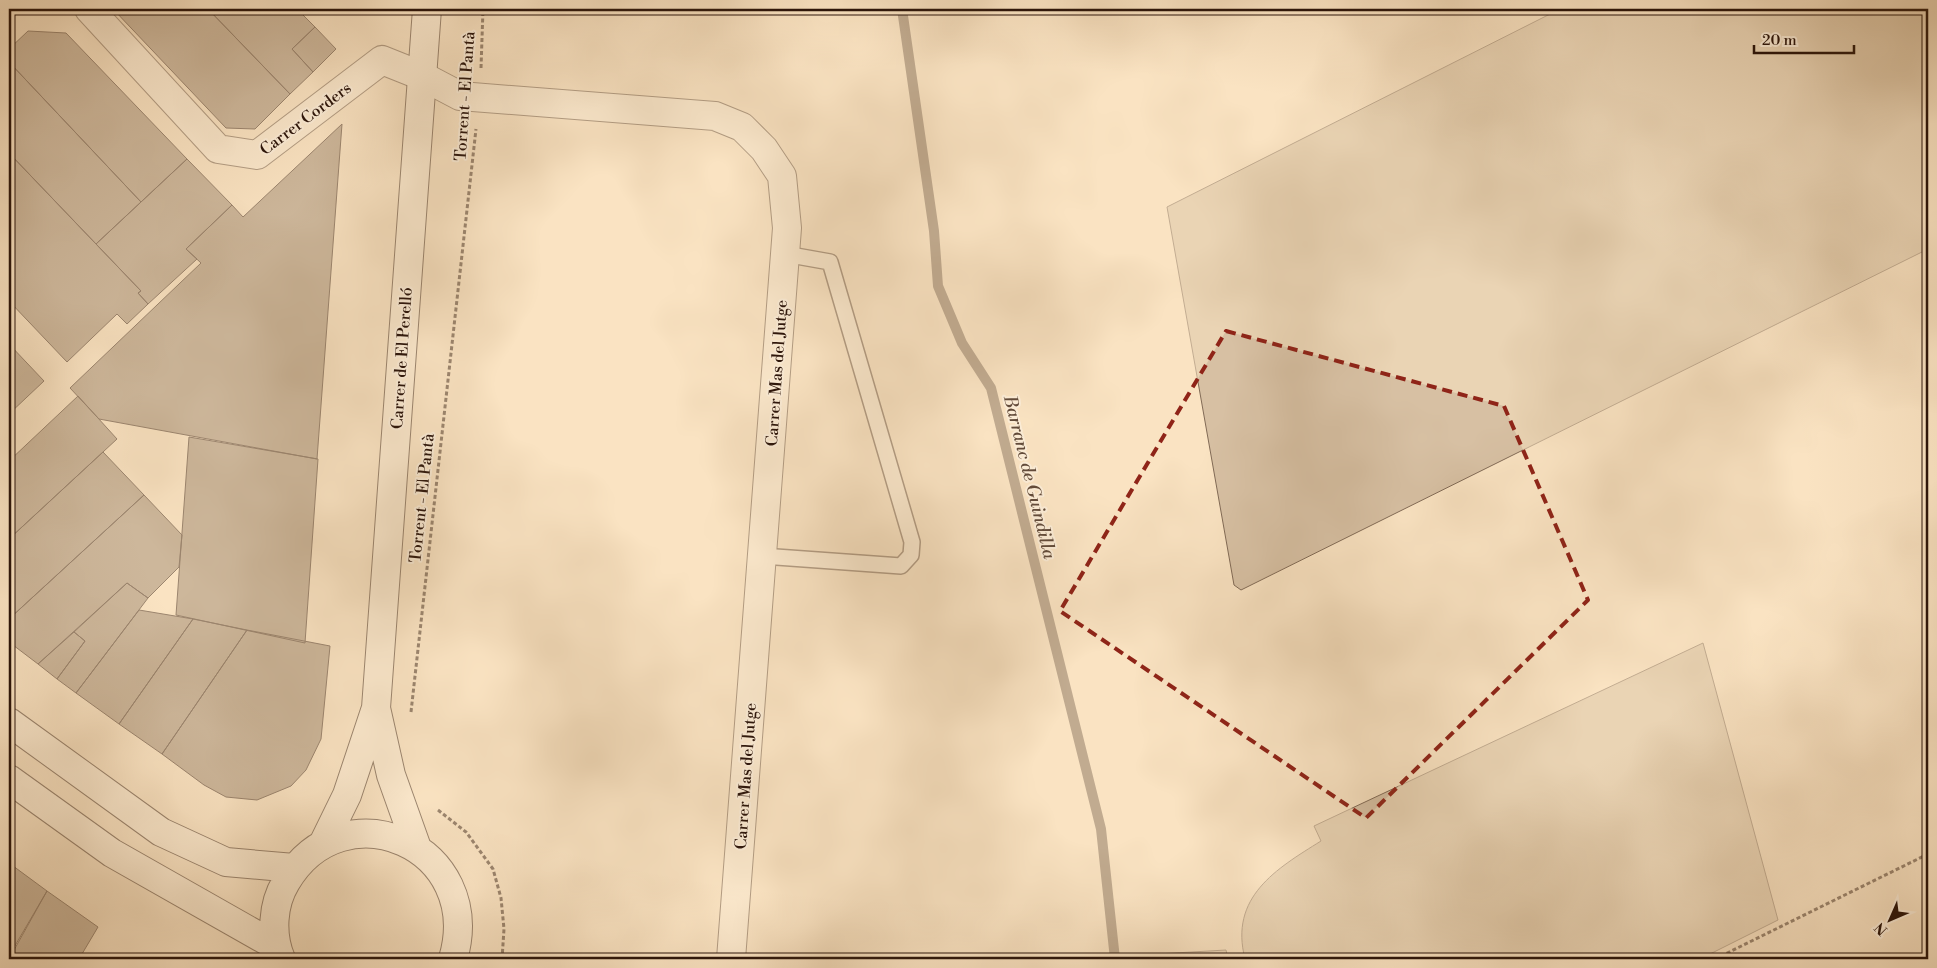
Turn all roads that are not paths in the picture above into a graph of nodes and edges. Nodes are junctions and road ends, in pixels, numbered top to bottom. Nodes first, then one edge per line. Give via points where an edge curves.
1 (89, 9) edge
2 (427, 9) edge
3 (422, 76) junction
4 (785, 254) junction
5 (762, 556) junction
6 (376, 708) junction
7 (9, 722) edge
8 (9, 779) edge
9 (323, 844) junction
10 (417, 848) junction
11 (294, 868) junction
12 (278, 952) edge
13 (461, 952) edge
14 (731, 959) edge

1 - 3 street, Carrer Corders via 218,149 257,155 382,60
2 - 3 street, Carrer de El Perelló
3 - 4 street, Carrer Mas del Jutge via 460,96 715,116 742,127 764,149 782,176 787,228
3 - 6 street, Carrer de El Perelló
4 - 5 street, Carrer Mas del Jutge
4 - 5 lane via 830,262 912,542 911,555 901,566
5 - 14 street, Carrer Mas del Jutge
6 - 9 street via 347,795
6 - 10 street via 391,775
7 - 11 street via 160,832 226,862
8 - 12 street via 112,853
9 - 10 street via 354,834 387,835
9 - 11 street
10 - 13 street via 443,872 457,904
11 - 12 street via 280,892 274,918

